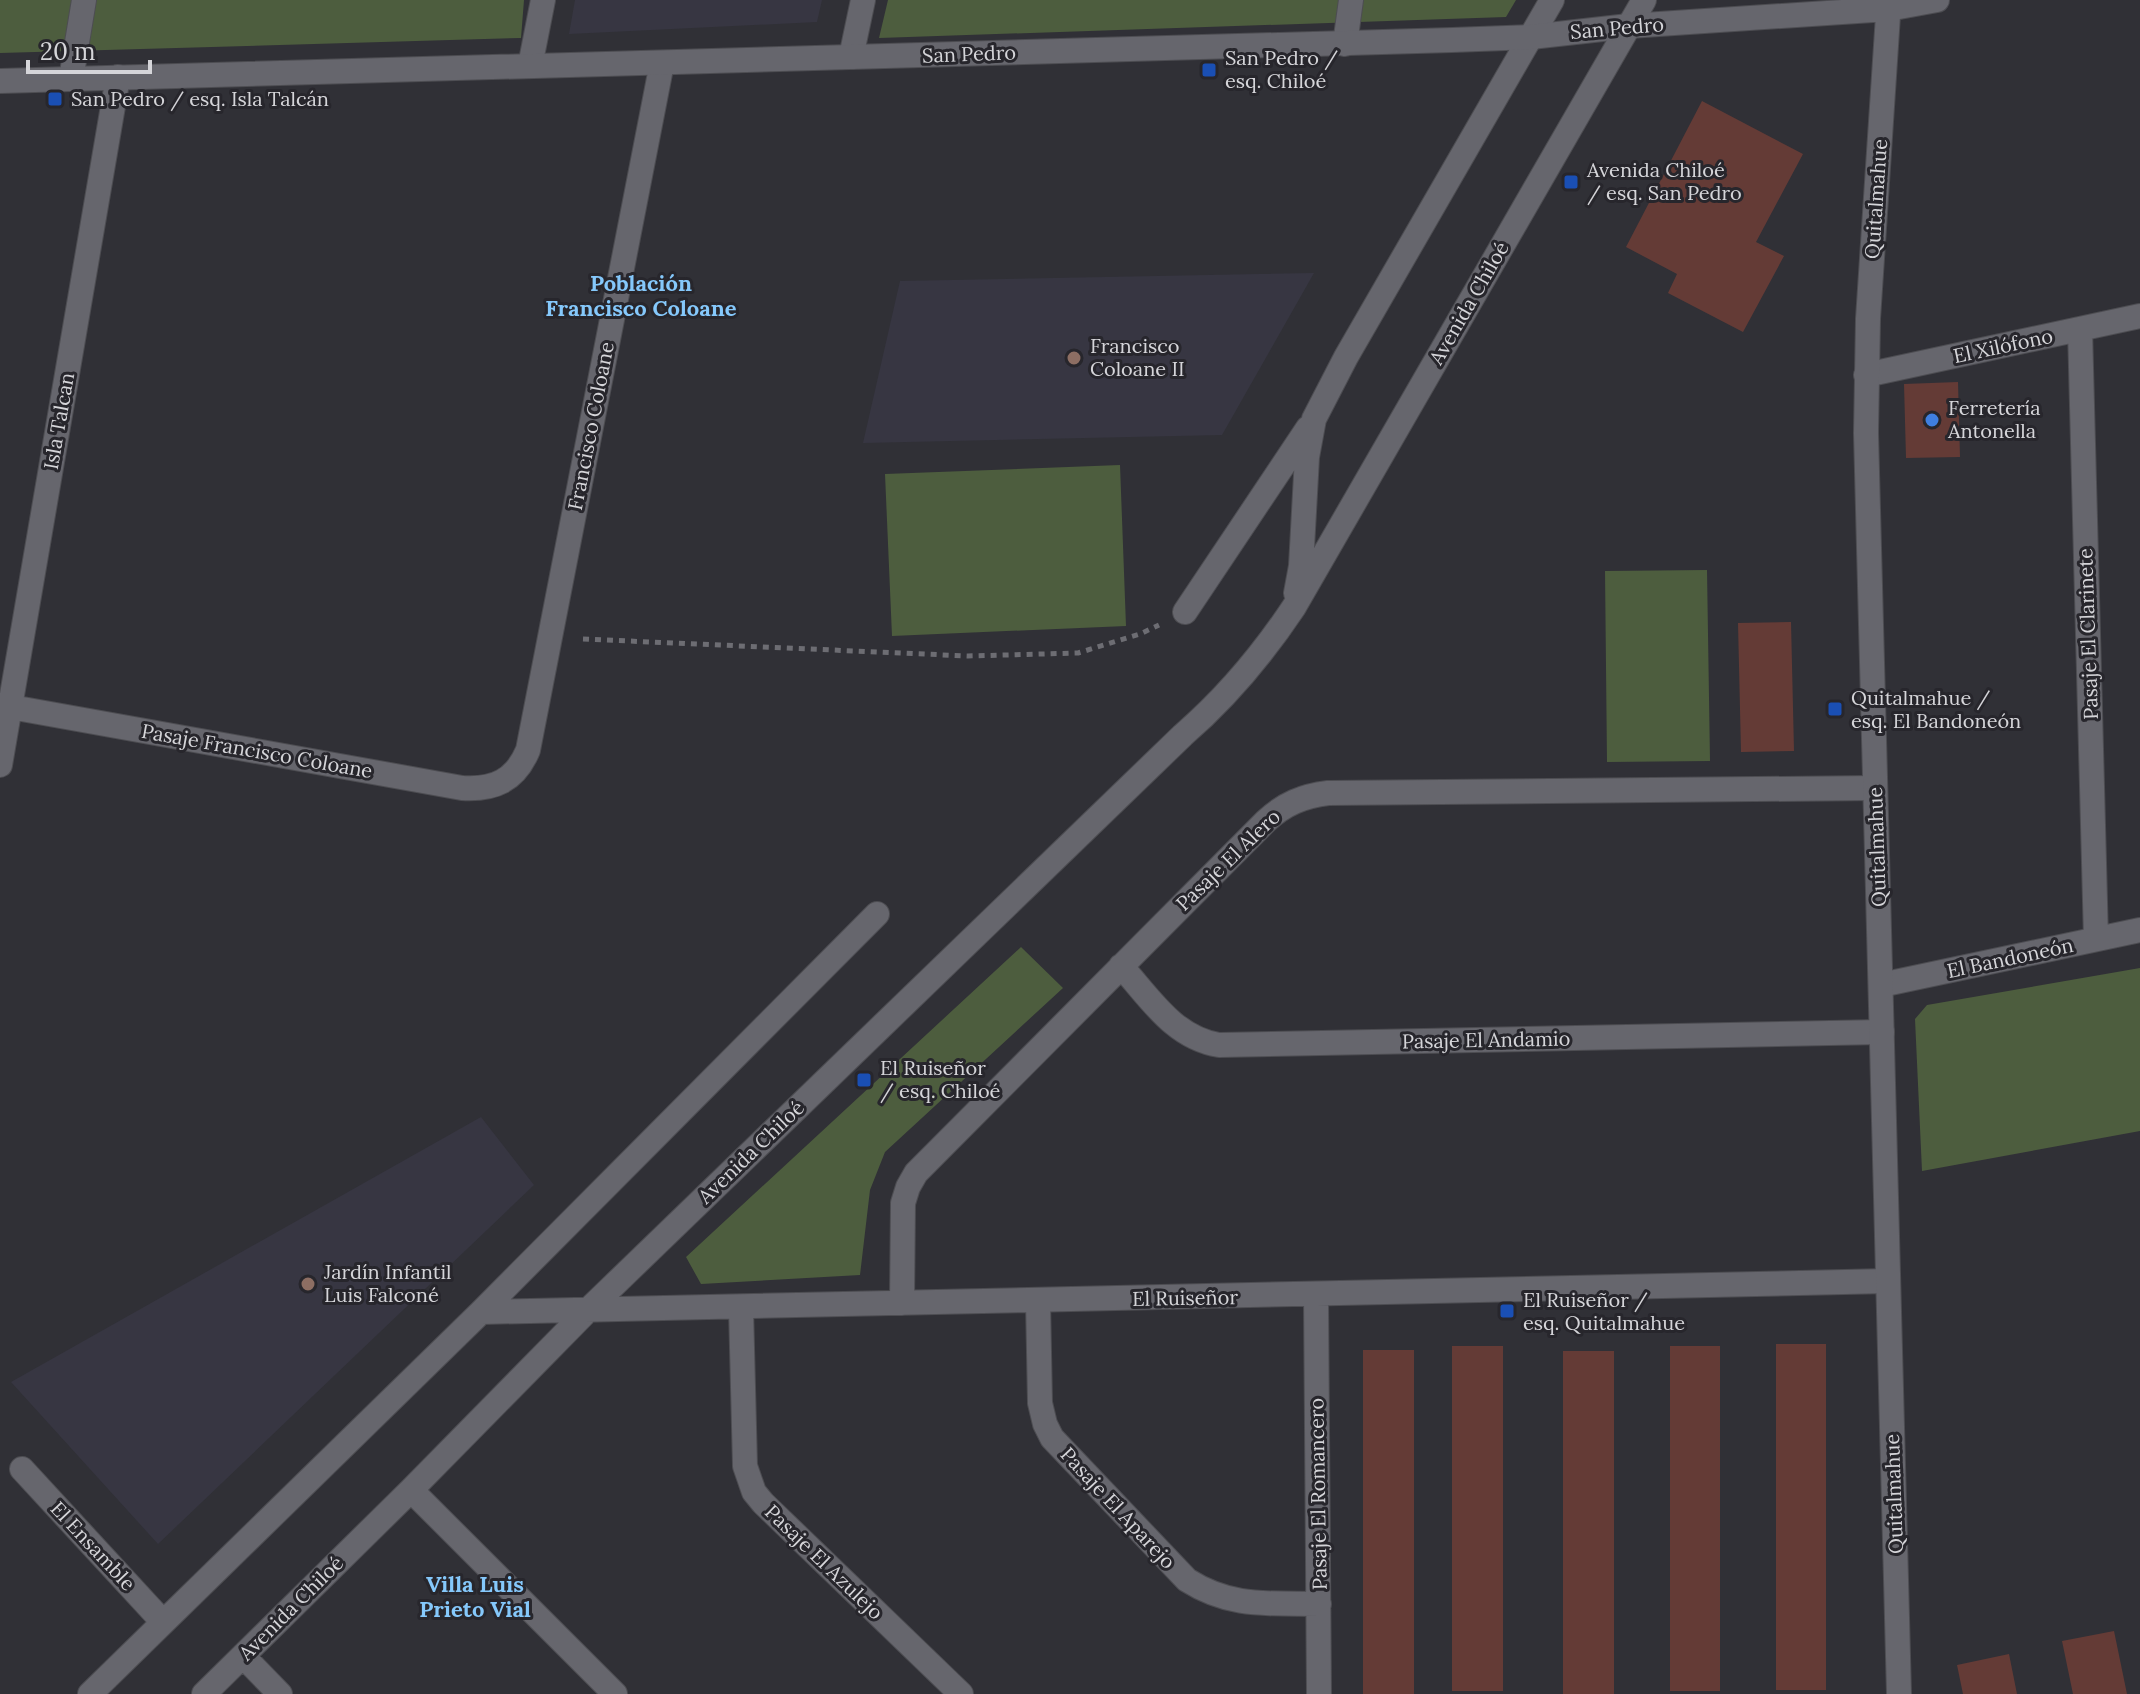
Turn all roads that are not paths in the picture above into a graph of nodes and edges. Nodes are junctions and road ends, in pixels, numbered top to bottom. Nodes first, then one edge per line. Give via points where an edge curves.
1 (84, 0) edge
2 (543, 0) edge
3 (863, 0) edge
4 (1351, 0) edge
5 (1552, 0) edge
6 (1644, 0) edge
7 (1937, 0) edge
8 (1889, 5) edge
9 (1629, 26) junction
10 (1531, 37) junction
11 (1345, 44) junction
12 (851, 57) junction
13 (662, 63) junction
14 (530, 66) junction
15 (118, 77) junction
16 (71, 79) junction
17 (0, 81) edge
18 (2140, 316) edge
19 (2080, 329) junction
20 (1866, 375) junction
21 (1314, 419) junction
22 (1294, 607) junction
23 (1185, 612) road end
24 (5, 706) edge
25 (0, 765) edge
26 (503, 781) joint
27 (1875, 788) junction
28 (877, 914) dead end
29 (2140, 930) edge
30 (2096, 939) junction
31 (1121, 966) junction
32 (1881, 985) junction
33 (1882, 1032) junction
34 (1888, 1281) junction
35 (1316, 1295) junction
36 (1038, 1301) junction
37 (902, 1303) junction
38 (741, 1308) junction
39 (587, 1311) junction
40 (481, 1312) junction
41 (22, 1469) dead end
42 (411, 1490) junction
43 (1319, 1604) junction
44 (163, 1622) junction
45 (243, 1656) junction
46 (90, 1694) edge
47 (204, 1694) edge
48 (280, 1694) edge
49 (615, 1694) edge
50 (961, 1694) edge
51 (1319, 1694) edge
52 (1899, 1694) edge

1 - 16 street
2 - 14 street
3 - 12 street
4 - 11 street
5 - 10 street, Avenida Chiloé
6 - 9 street, Avenida Chiloé
7 - 8 street, San Pedro
8 - 9 street, San Pedro
8 - 20 street, Quitalmahue
9 - 10 street, San Pedro
9 - 22 street, Avenida Chiloé
10 - 11 street, San Pedro
10 - 21 street, Avenida Chiloé
11 - 12 street, San Pedro
12 - 13 street, San Pedro
13 - 14 street, San Pedro
13 - 26 street, Francisco Coloane via 528,750 523,763
14 - 15 street, San Pedro
15 - 16 street, San Pedro
15 - 24 street, Isla Talcan
16 - 17 street, San Pedro
18 - 19 street, El Xilófono
19 - 20 street, El Xilófono
19 - 30 street, Pasaje El Clarinete
20 - 27 street, Quitalmahue
21 - 22 street, Avenida Chiloé
21 - 23 street
22 - 39 street, Avenida Chiloé via 1215,706
24 - 25 street, Isla Talcan
24 - 26 street, Pasaje Francisco Coloane via 462,788
27 - 31 street, Pasaje El Alero via 1310,795 1272,815
27 - 32 street, Quitalmahue
28 - 40 street
29 - 30 street, El Bandoneón
30 - 32 street, El Bandoneón
31 - 33 street, Pasaje El Andamio via 1180,1030 1219,1045
31 - 37 street, Pasaje El Alero via 916,1173 903,1203
32 - 33 street, Quitalmahue
33 - 34 street, Quitalmahue
34 - 35 street, El Ruiseñor
34 - 52 street, Quitalmahue
35 - 36 street, El Ruiseñor
35 - 43 street, Pasaje El Romancero
36 - 37 street, El Ruiseñor
36 - 43 street, Pasaje El Aparejo via 1042,1413 1064,1451 1187,1580 1204,1591 1244,1603
37 - 38 street, El Ruiseñor
38 - 39 street, El Ruiseñor
38 - 50 street, Pasaje El Azulejo via 745,1466 754,1492
39 - 40 street, El Ruiseñor
39 - 42 street, Avenida Chiloé
40 - 44 street
41 - 44 street, El Ensamble
42 - 45 street, Avenida Chiloé
42 - 49 street
43 - 51 street, Pasaje El Romancero
44 - 46 street
45 - 47 street, Avenida Chiloé
45 - 48 street

